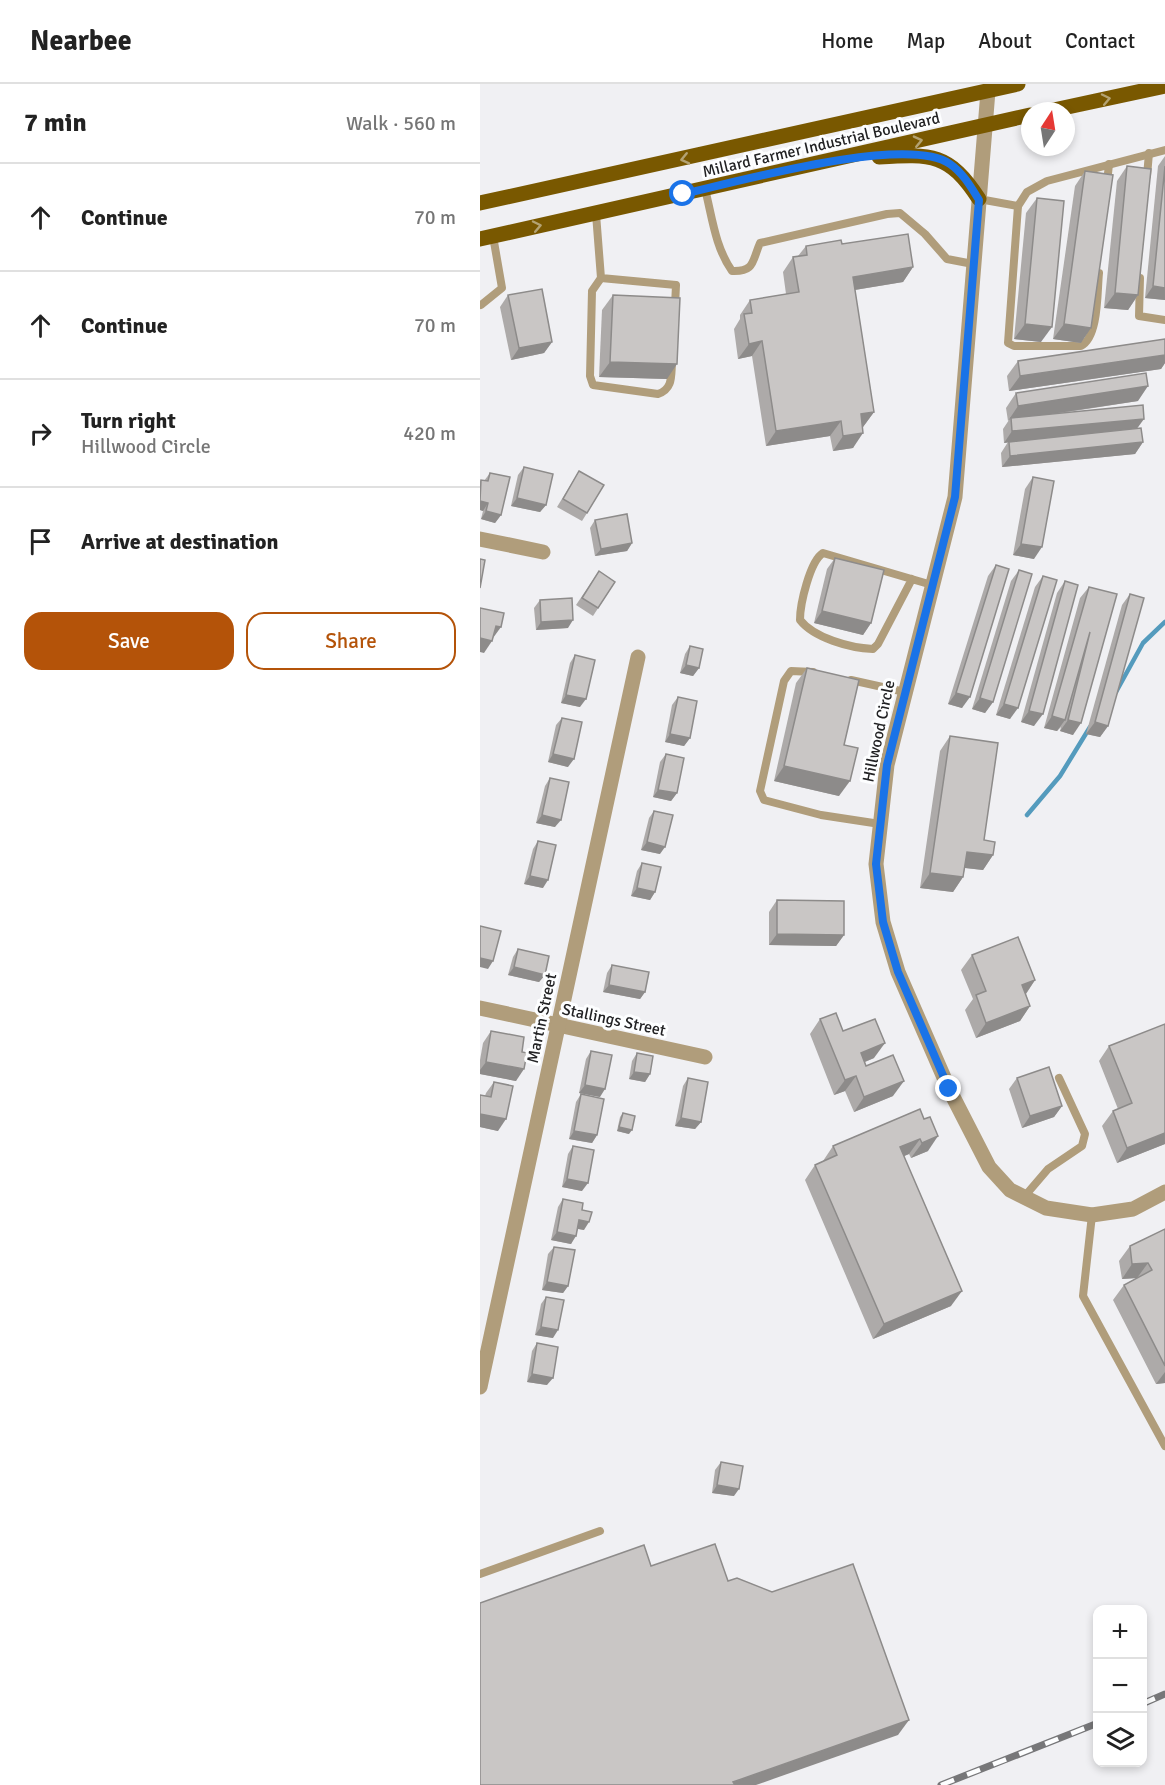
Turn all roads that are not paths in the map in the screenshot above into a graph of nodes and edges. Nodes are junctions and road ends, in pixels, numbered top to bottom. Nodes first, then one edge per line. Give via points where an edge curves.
1 (1018, 84) edge
2 (1165, 86) edge
3 (989, 87) edge
4 (1075, 105) edge
5 (1021, 117) edge
6 (986, 125) junction
7 (1165, 150) edge
8 (1149, 153) junction
9 (841, 158) junction
10 (1109, 164) junction
11 (1146, 186) edge
12 (705, 189) junction
13 (1106, 197) edge
14 (979, 200) junction
15 (480, 203) edge
16 (1018, 206) junction
17 (596, 214) junction
18 (487, 237) edge
19 (973, 264) junction
20 (1099, 264) edge
21 (1141, 265) edge
22 (601, 278) junction
23 (481, 305) edge
24 (674, 318) edge
25 (1165, 320) edge
26 (673, 351) edge
27 (480, 540) edge
28 (543, 552) dead end
29 (912, 579) junction
30 (932, 585) junction
31 (638, 657) dead end
32 (824, 674) edge
33 (845, 678) edge
34 (905, 692) junction
35 (880, 824) junction
36 (480, 1008) edge
37 (558, 1026) junction
38 (705, 1057) dead end
39 (1059, 1078) dead end
40 (1165, 1192) edge
41 (1024, 1197) junction
42 (1092, 1215) junction
43 (480, 1387) edge
44 (1165, 1446) edge
45 (600, 1531) dead end
46 (480, 1574) edge

1 - 3 main road, Millard Farmer Industrial Boulevard
4 -> 2 main road
3 - 6 street, Hillwood Circle
3 -> 15 main road, Millard Farmer Industrial Boulevard
5 - 6 main road, Millard Farmer Industrial Boulevard
9 -> 6 main road, Millard Farmer Industrial Boulevard
6 - 14 street, Hillwood Circle
7 - 8 lane
8 - 10 lane
8 - 11 lane
9 - 12 main road, Millard Farmer Industrial Boulevard
9 - 14 main road via 934,157 950,164 967,180
10 - 13 lane
10 - 16 lane via 1047,181 1027,192
12 - 17 main road, Millard Farmer Industrial Boulevard
12 - 19 lane via 716,236 732,270 746,271 754,265 760,243 900,213 947,259
14 - 16 lane
14 - 19 street, Hillwood Circle
16 - 20 lane via 1008,343 1087,343 1093,332
18 -> 17 main road, Millard Farmer Industrial Boulevard
17 - 22 lane
18 - 23 lane via 502,288
19 - 30 street, Hillwood Circle via 955,497
21 - 25 lane via 1139,316
22 - 24 lane via 676,285
22 - 26 lane via 592,291 593,385 665,392 671,383
27 - 28 street
29 - 29 lane via 823,553 817,556 800,620 826,637 873,649
29 - 30 lane
30 - 34 street, Hillwood Circle
31 - 37 street, Martin Street
32 - 35 lane via 791,671 784,681 760,791 764,800 821,815
33 - 34 lane
34 - 35 street, Hillwood Circle via 887,765
35 - 41 street, Hillwood Circle via 876,864 883,922 898,972 949,1089 989,1167 1010,1190
36 - 37 street, Stallings Street
37 - 38 street, Stallings Street
37 - 43 street, Martin Street
39 - 41 lane via 1086,1134 1082,1146 1048,1168
40 - 42 street, Hillwood Circle via 1133,1209
41 - 42 street, Hillwood Circle via 1046,1208
42 - 44 lane via 1083,1296
45 - 46 lane

